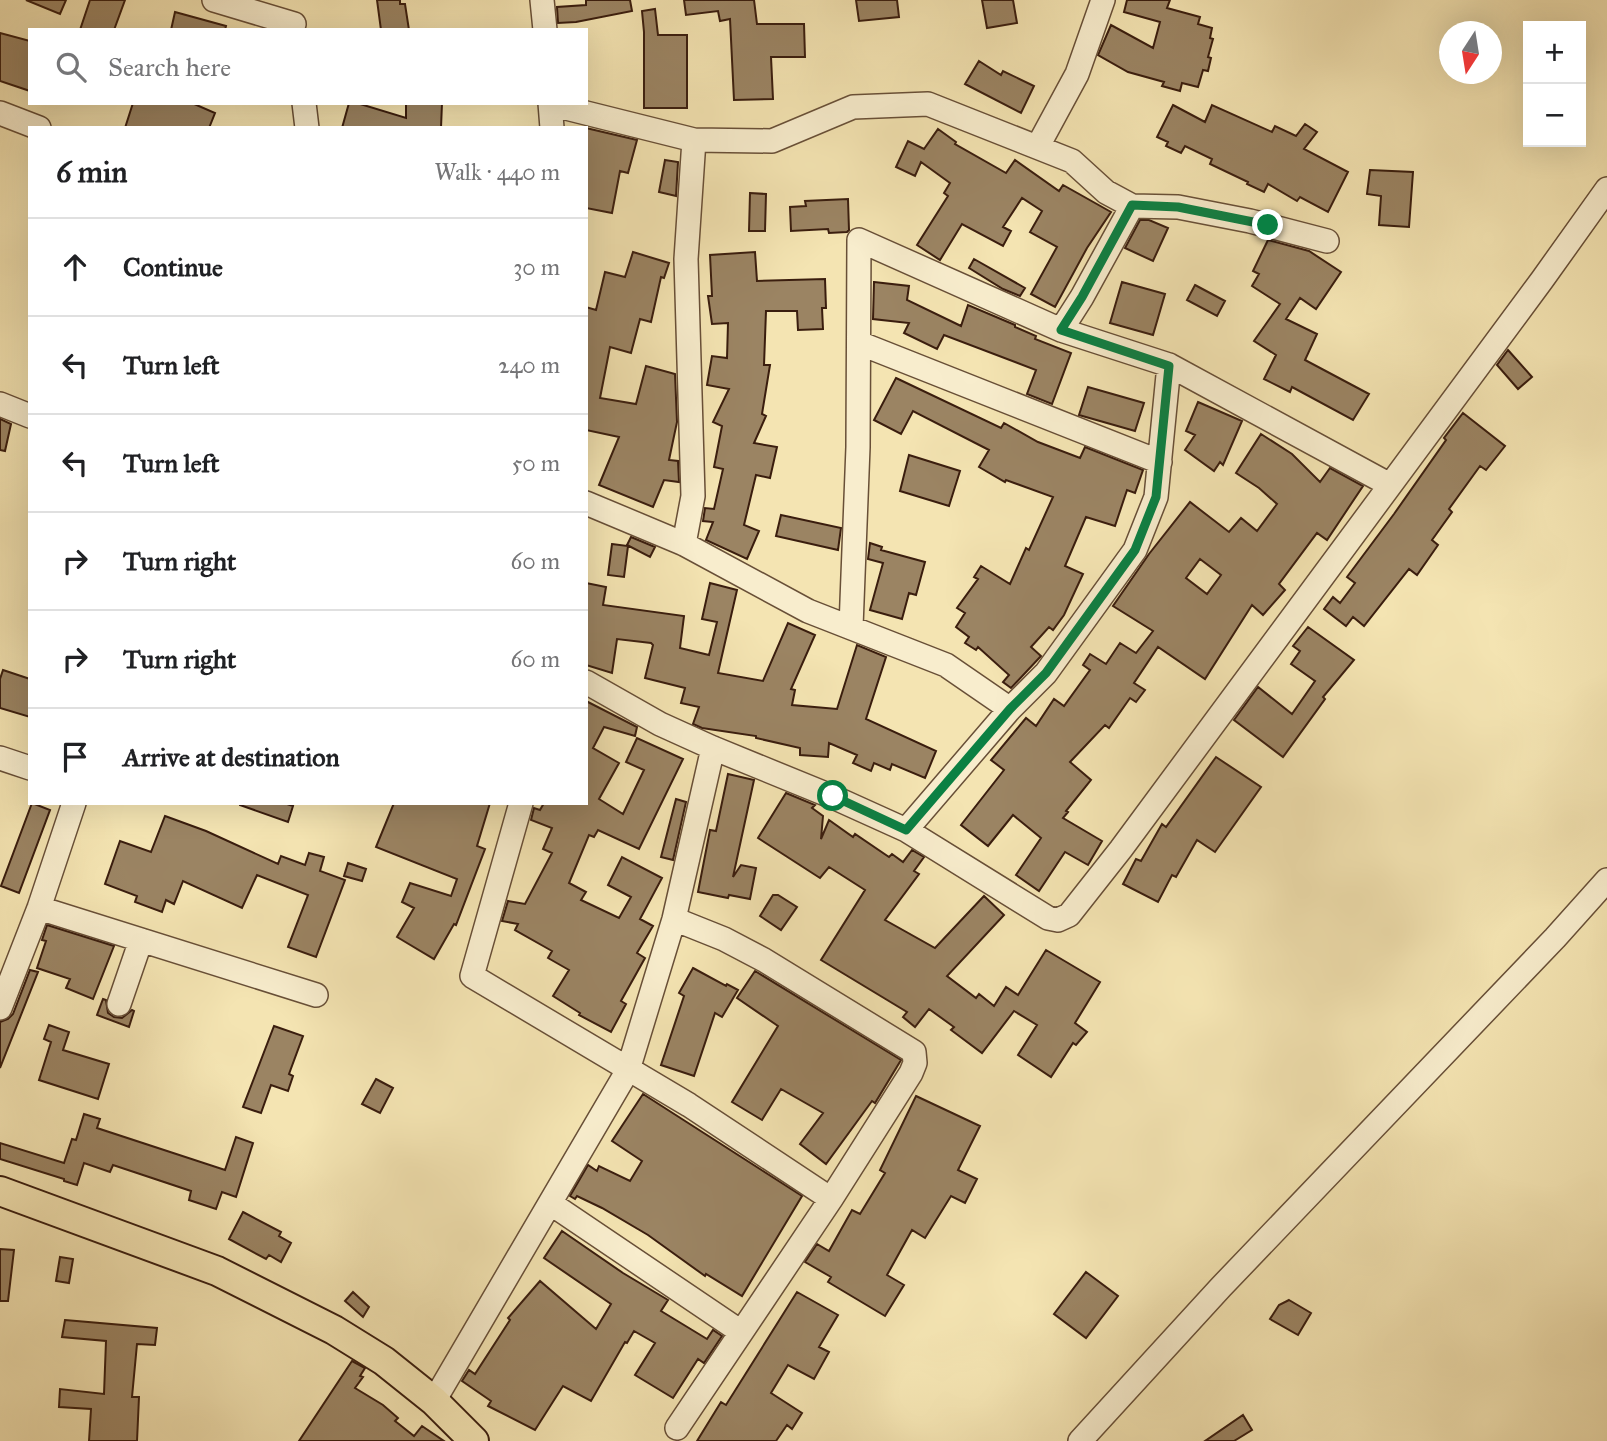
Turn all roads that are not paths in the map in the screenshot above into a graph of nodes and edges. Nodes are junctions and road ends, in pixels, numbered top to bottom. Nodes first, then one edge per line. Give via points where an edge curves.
1 (214, 0) edge
2 (288, 0) edge
3 (542, 0) edge
4 (1103, 0) edge
5 (295, 27) edge
6 (545, 28) edge
7 (304, 105) edge
8 (550, 105) edge
9 (554, 105) edge
10 (0, 113) edge
11 (34, 126) edge
12 (307, 126) edge
13 (552, 126) edge
14 (694, 139) junction
15 (1038, 146) junction
16 (1607, 189) edge
17 (1132, 205) junction
18 (1327, 241) dead end
19 (1061, 330) junction
20 (859, 343) junction
21 (1169, 366) junction
22 (0, 404) edge
23 (28, 415) edge
24 (1160, 461) junction
25 (1390, 485) junction
26 (588, 504) edge
27 (684, 544) junction
28 (851, 627) junction
29 (588, 683) edge
30 (1010, 709) junction
31 (713, 748) junction
32 (0, 758) edge
33 (28, 767) edge
34 (73, 805) edge
35 (520, 805) edge
36 (906, 830) junction
37 (1607, 880) edge
38 (39, 908) junction
39 (674, 919) junction
40 (141, 940) junction
41 (316, 996) dead end
42 (119, 1004) dead end
43 (0, 1008) edge
44 (628, 1070) junction
45 (0, 1191) edge
46 (831, 1199) junction
47 (550, 1203) junction
48 (741, 1332) junction
49 (434, 1401) junction
50 (677, 1428) dead end
51 (474, 1441) edge
52 (1080, 1441) edge

1 - 5 street
2 - 5 street
3 - 6 street
4 - 15 street via 1077,74
7 - 12 street
8 - 13 street
9 - 14 street
10 - 11 street
14 - 15 street via 772,141 853,107 928,104
14 - 27 street via 686,259 693,496
15 - 17 street via 1072,161 1106,192
16 - 25 street
17 - 18 street via 1178,207 1250,220
17 - 19 street
19 - 20 street via 859,240
19 - 21 street
20 - 24 street
20 - 28 street
21 - 24 street
21 - 25 street
22 - 23 street
24 - 30 street via 1156,497 1135,550 1046,673
25 - 36 street via 1069,915 1048,918
26 - 27 street
27 - 28 street via 808,611
28 - 30 street via 946,665
29 - 31 street
30 - 36 street
31 - 36 street
31 - 39 street
32 - 33 street
34 - 38 street
35 - 44 street via 472,976
37 - 52 street
38 - 40 street
38 - 43 street
39 - 44 street
39 - 46 street via 764,960 914,1052 911,1073
40 - 41 street
40 - 42 street
44 - 46 street
44 - 47 street
45 - 49 main road via 242,1283 334,1330 384,1361
46 - 48 street
47 - 48 street
47 - 49 street
48 - 50 street
49 - 51 main road

